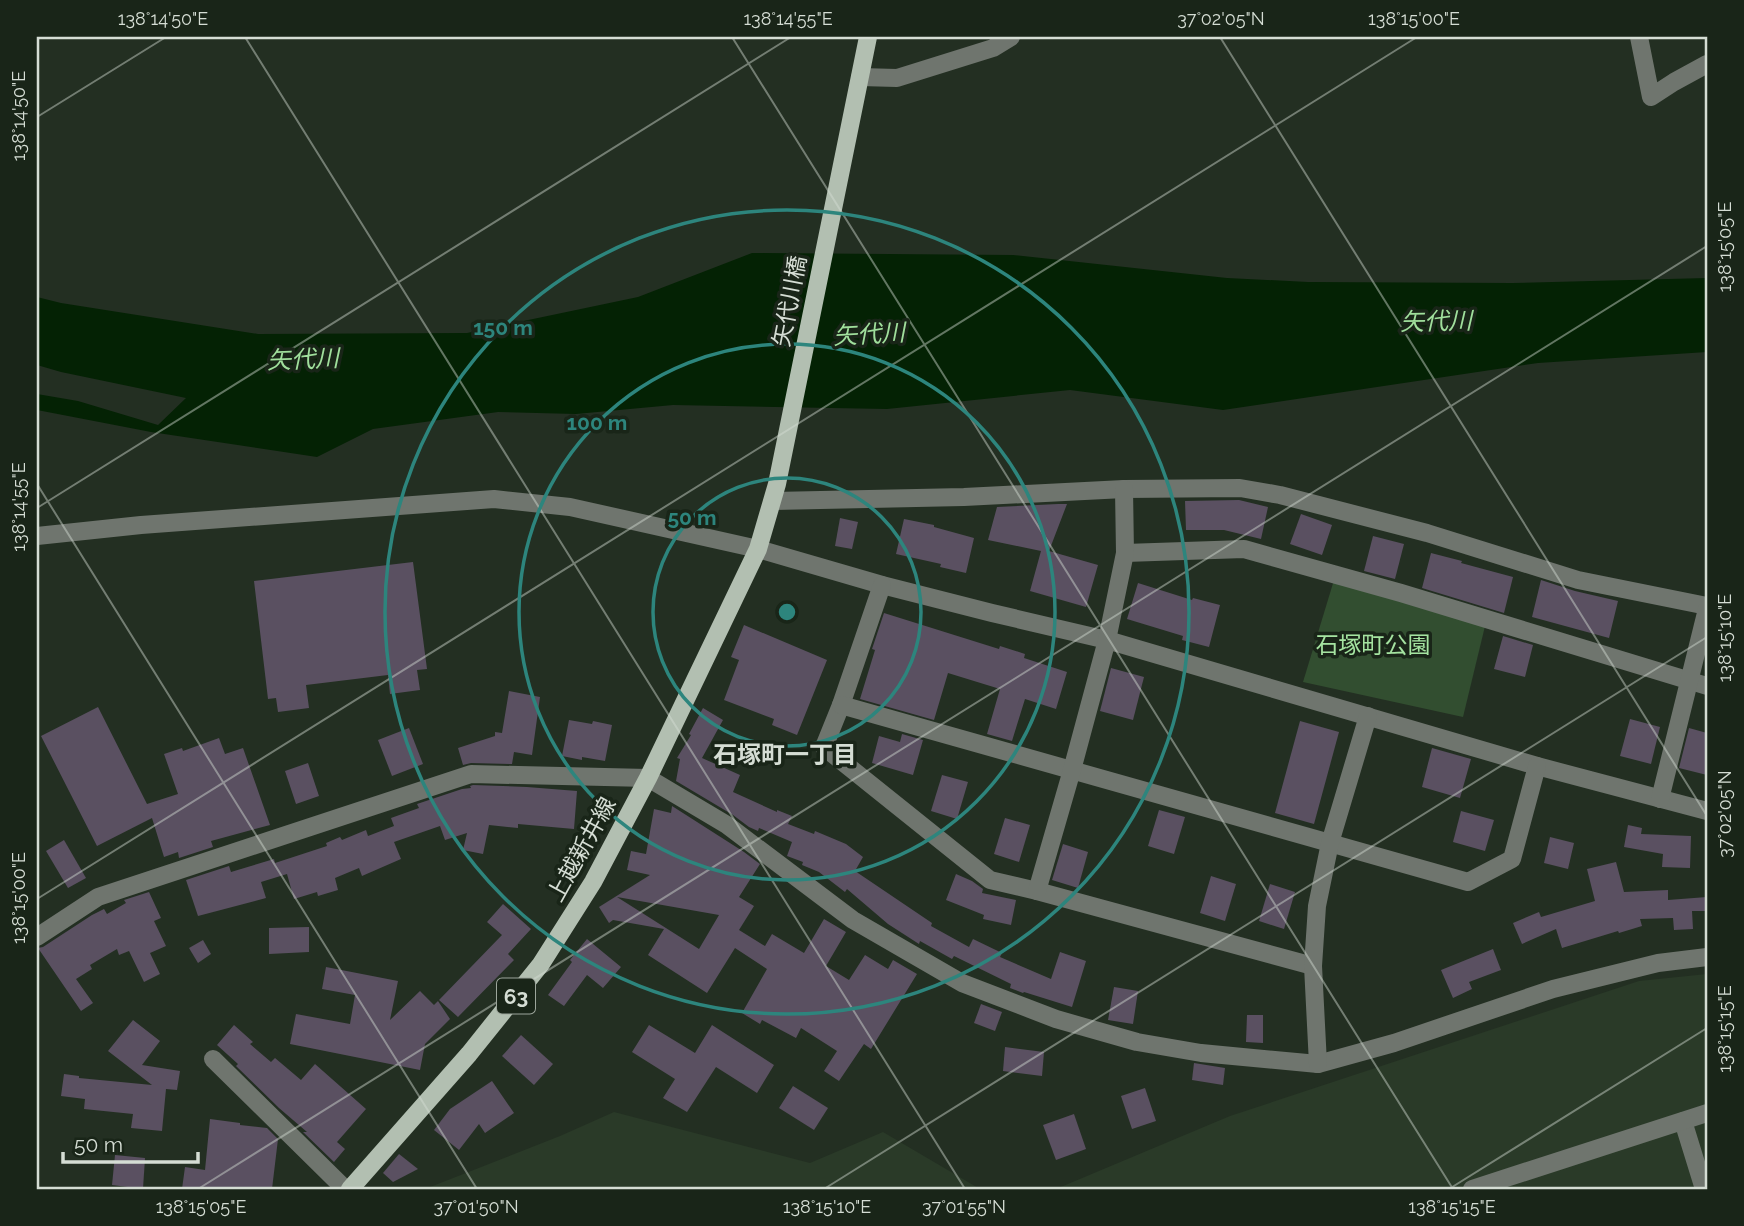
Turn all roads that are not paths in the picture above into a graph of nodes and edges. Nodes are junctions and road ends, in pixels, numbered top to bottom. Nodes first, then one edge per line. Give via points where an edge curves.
1 (868, 37) edge
2 (1011, 37) edge
3 (1639, 37) edge
4 (1707, 64) edge
5 (860, 76) junction
6 (1124, 489) junction
7 (775, 493) junction
8 (37, 536) edge
9 (758, 549) junction
10 (1125, 553) junction
11 (882, 585) junction
12 (1707, 608) edge
13 (1107, 640) junction
14 (1699, 684) edge
15 (841, 705) junction
16 (1367, 716) junction
17 (1537, 766) junction
18 (1072, 770) junction
19 (648, 778) junction
20 (1660, 799) junction
21 (1707, 811) edge
22 (1330, 843) junction
23 (1037, 891) junction
24 (37, 937) edge
25 (1707, 957) edge
26 (1313, 965) junction
27 (213, 1059) dead end
28 (1318, 1064) junction
29 (1707, 1113) edge
30 (1683, 1121) junction
31 (348, 1189) edge
32 (1472, 1189) edge
33 (1704, 1189) edge

1 - 5 main road, 63
2 - 5 street via 993,48 897,78
3 - 4 street via 1651,97
5 - 7 main road, 矢代川橋 / 63
6 - 7 street via 964,497
6 - 10 street
6 - 12 street via 1240,488 1280,495 1427,533 1578,580
7 - 9 main road, 上越新井線 / 63
8 - 9 street via 141,524 494,499 570,507
9 - 11 street
9 - 19 main road, 上越新井線 / 63
10 - 13 street
10 - 14 street via 1244,549
11 - 13 street
11 - 15 street
12 - 14 street
13 - 16 street
13 - 18 street
14 - 20 street
15 - 18 street
15 - 23 street via 824,747 990,880
16 - 17 street
16 - 22 street
17 - 20 street
17 - 22 street via 1512,859 1468,882
18 - 22 street
18 - 23 street
19 - 24 street via 471,774 97,897
19 - 28 street via 727,825 853,920 962,982 1056,1019 1137,1042
19 - 31 main road, 上越新井線 / 63 via 593,882 541,964 469,1054
20 - 21 street
22 - 26 street via 1317,906
23 - 26 street
25 - 28 street via 1658,963 1553,989
26 - 28 street
27 - 31 street
29 - 30 street
30 - 32 street
30 - 33 street

